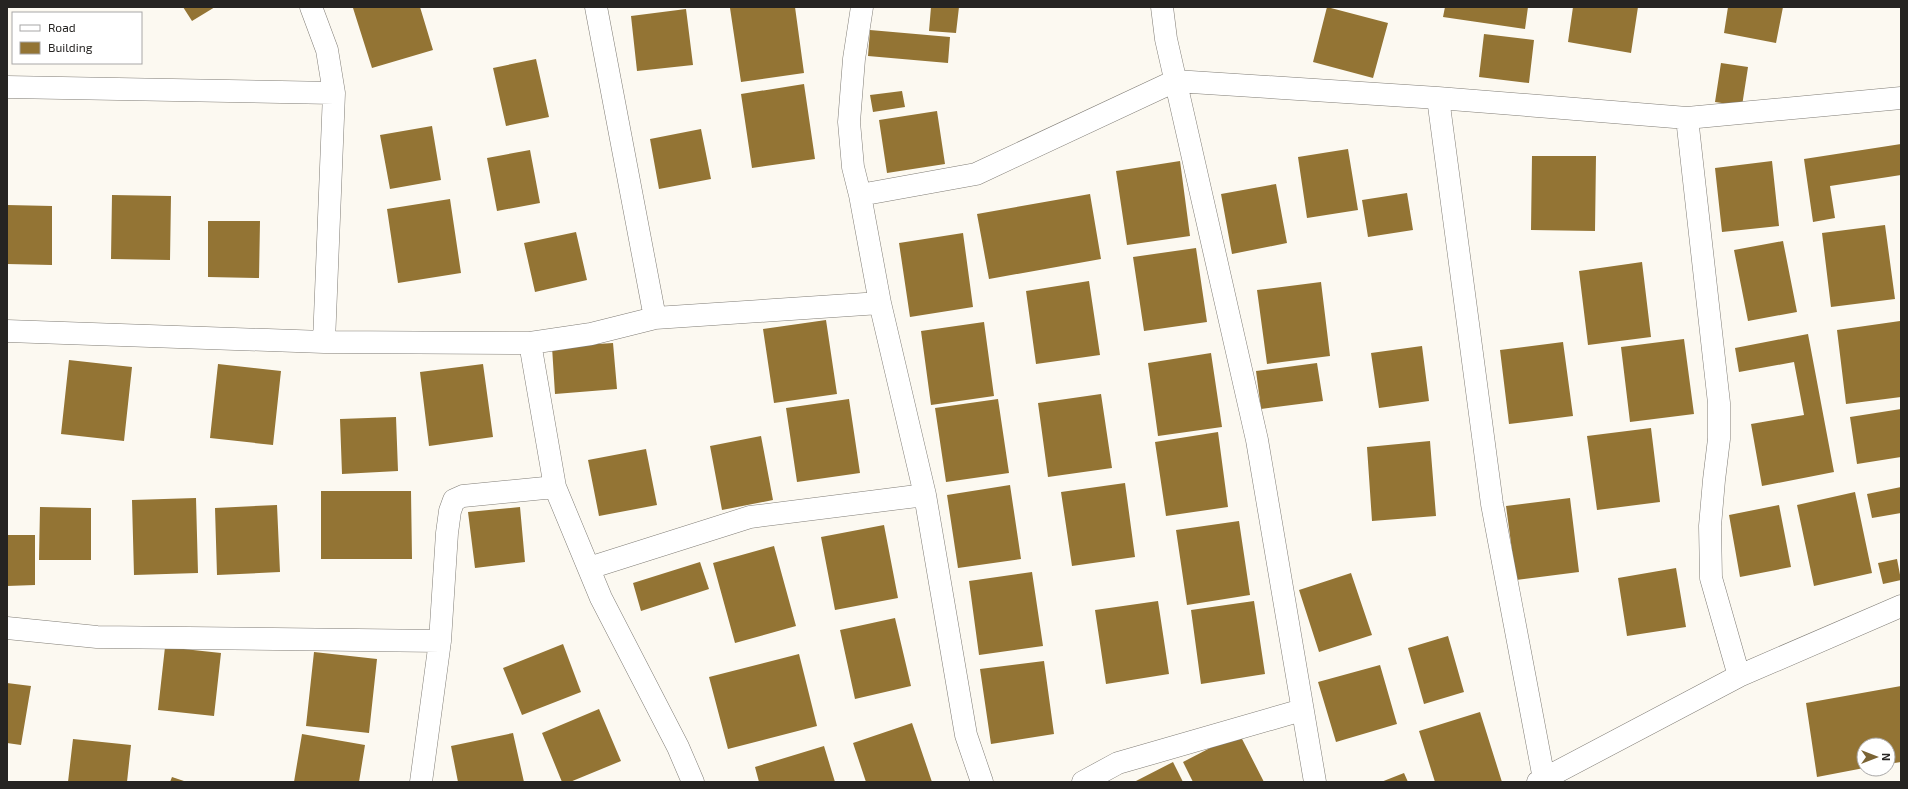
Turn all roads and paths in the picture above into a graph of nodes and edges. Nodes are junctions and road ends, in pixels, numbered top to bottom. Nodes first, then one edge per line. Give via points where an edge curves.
1 (310, 7) edge
2 (596, 7) edge
3 (862, 7) edge
4 (1162, 7) edge
5 (1175, 81) junction
6 (7, 87) edge
7 (334, 93) junction
8 (1438, 98) junction
9 (1901, 98) edge
10 (1687, 118) junction
11 (860, 195) junction
12 (880, 303) junction
13 (655, 318) junction
14 (7, 331) edge
15 (324, 342) junction
16 (530, 343) junction
17 (555, 487) junction
18 (925, 495) junction
19 (589, 568) junction
20 (1901, 606) edge
21 (7, 628) edge
22 (440, 641) junction
23 (1739, 676) junction
24 (1302, 710) junction
25 (1541, 780) edge
26 (421, 782) edge
27 (693, 782) edge
28 (982, 782) edge
29 (1083, 782) edge
30 (1315, 782) edge

1 - 7 street via 327,50
2 - 13 street
3 - 11 street via 854,59 849,122 853,167
4 - 5 street
5 - 8 street
5 - 11 street via 976,174
5 - 24 street via 1257,440
6 - 7 street
7 - 15 street
8 - 10 street
8 - 25 street via 1492,504
9 - 10 street
10 - 23 street via 1719,403 1719,439 1710,526 1711,578
11 - 12 street
12 - 13 street
12 - 18 street
13 - 16 street via 591,334
14 - 15 street
15 - 16 street
16 - 17 street
17 - 19 street
17 - 22 street via 463,496 454,500 447,534
18 - 19 street via 750,517
18 - 28 street via 966,735
19 - 27 street via 601,598 678,747
20 - 23 street
21 - 22 street via 97,637
22 - 26 street
23 - 25 street
24 - 29 street via 1118,763
24 - 30 street

